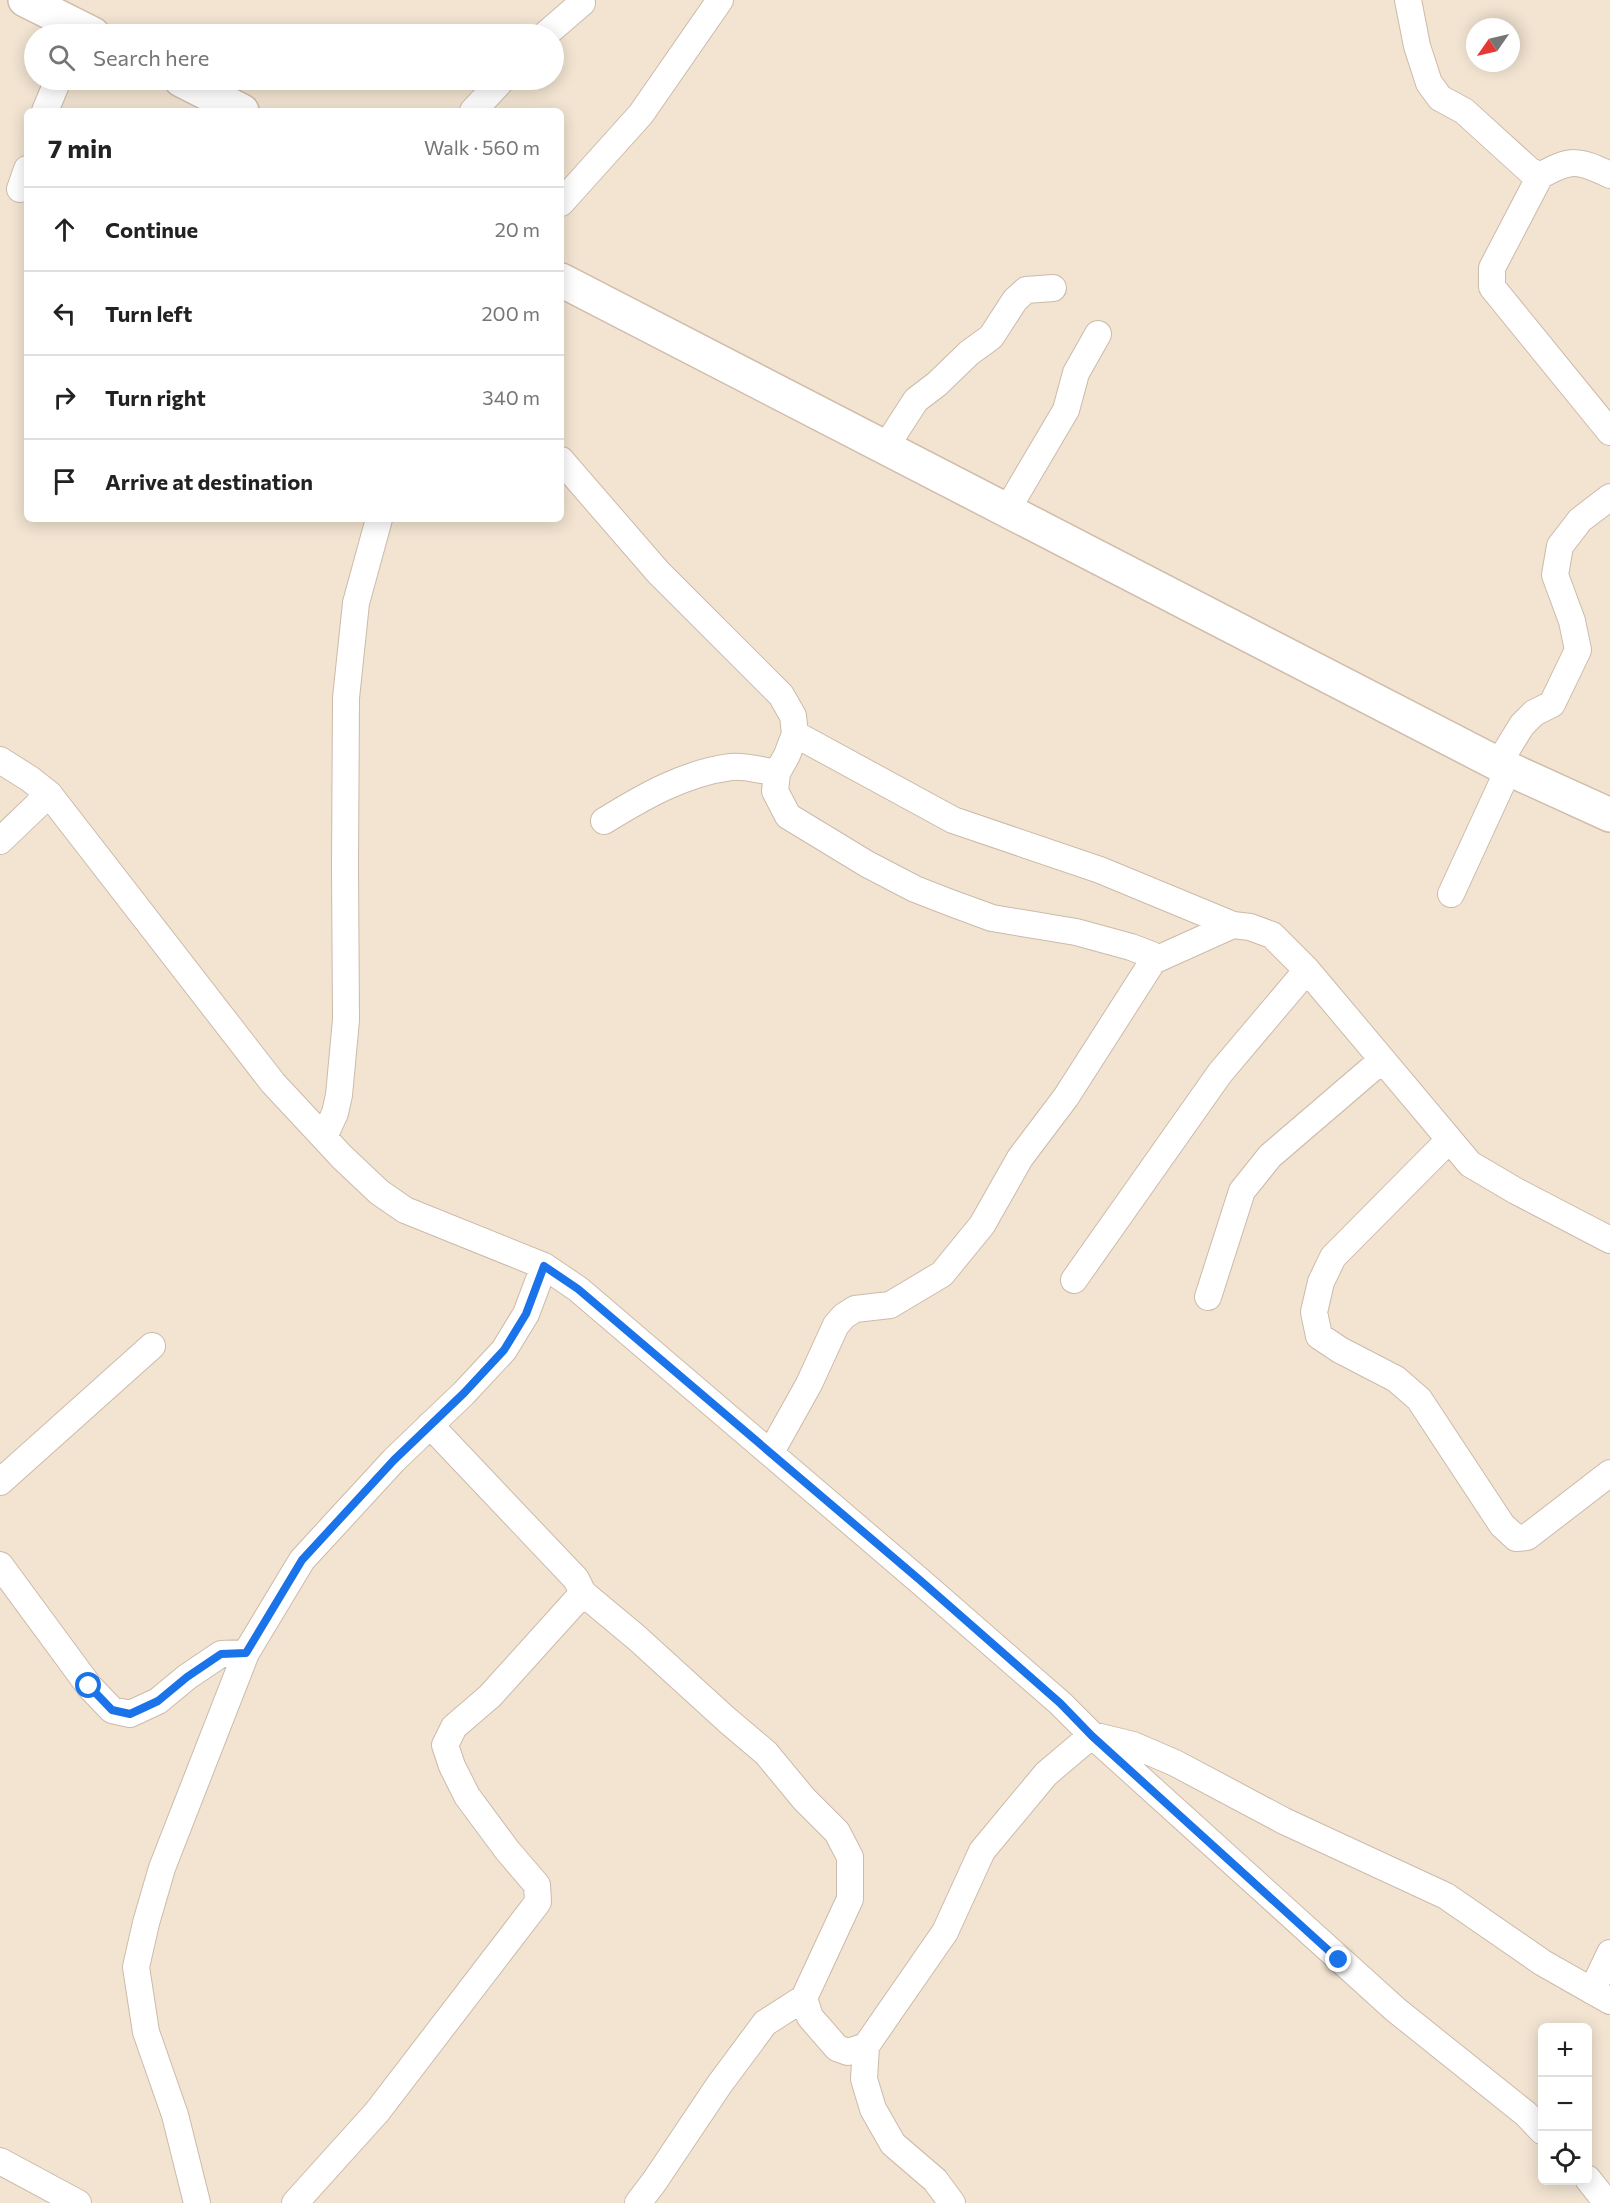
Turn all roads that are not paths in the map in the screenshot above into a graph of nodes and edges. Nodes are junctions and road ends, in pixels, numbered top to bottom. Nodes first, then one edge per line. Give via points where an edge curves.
1 (25, 0) edge
2 (720, 0) edge
3 (1408, 0) edge
4 (582, 3) dead end
5 (68, 24) edge
6 (558, 24) edge
7 (54, 90) edge
8 (201, 90) edge
9 (493, 90) edge
10 (46, 108) edge
11 (236, 108) edge
12 (476, 108) edge
13 (1610, 175) edge
14 (1540, 176) junction
15 (564, 200) edge
16 (564, 282) edge
17 (1053, 288) dead end
18 (1098, 334) dead end
19 (1610, 432) edge
20 (885, 448) junction
21 (564, 463) edge
22 (1610, 497) edge
23 (1008, 510) junction
24 (379, 522) edge
25 (795, 734) junction
26 (0, 760) edge
27 (1504, 766) junction
28 (777, 774) junction
29 (49, 794) junction
30 (1610, 815) edge
31 (604, 821) dead end
32 (0, 841) edge
33 (1451, 894) dead end
34 (1233, 925) junction
35 (1153, 961) junction
36 (1307, 970) junction
37 (1382, 1060) junction
38 (324, 1137) junction
39 (1449, 1140) junction
40 (1610, 1240) edge
41 (544, 1266) junction
42 (1074, 1280) dead end
43 (1208, 1298) dead end
44 (152, 1346) dead end
45 (430, 1425) junction
46 (771, 1452) junction
47 (1610, 1473) edge
48 (0, 1482) edge
49 (0, 1565) edge
50 (583, 1593) junction
51 (246, 1653) junction
52 (1092, 1736) junction
53 (1610, 1953) edge
54 (1601, 1996) edge
55 (804, 1998) junction
56 (866, 2046) junction
57 (1538, 2127) edge
58 (0, 2161) edge
59 (1592, 2185) edge
60 (78, 2203) edge
61 (197, 2203) edge
62 (295, 2203) edge
63 (638, 2203) edge
64 (952, 2203) edge
65 (1607, 2203) edge

1 - 5 main road
2 - 15 street via 641,114
3 - 14 street via 1429,83 1440,98 1464,111
4 - 6 street
7 - 10 street
8 - 11 main road
9 - 12 street
13 - 14 street via 1584,163 1559,165
14 - 19 street via 1492,267 1492,286
16 - 20 main road
17 - 20 street via 1026,290 1015,300 991,337 916,400
18 - 23 street via 1077,373 1066,410
20 - 23 main road
21 - 25 street via 658,572 781,695 793,716
22 - 27 street via 1580,520 1560,546 1555,574 1578,650 1552,704 1522,725
23 - 27 main road
24 - 38 street via 356,603 347,688 346,1020 339,1095
25 - 28 street
25 - 34 street via 953,820 1100,870
26 - 29 street
27 - 30 main road
27 - 33 street
28 - 31 street via 733,766 693,776 654,791
28 - 35 street via 775,791 788,816 915,889 992,918 1076,932 1138,949 1152,955
29 - 32 street
29 - 38 street via 273,1083
34 - 35 street
34 - 36 street via 1272,935
35 - 46 street via 1066,1097 1020,1158 982,1225 942,1274 890,1305 855,1309 844,1316
36 - 37 street
36 - 42 street via 1220,1073
37 - 39 street
37 - 43 street via 1270,1156 1242,1191
38 - 41 street via 380,1192 405,1210
39 - 40 street via 1470,1164
39 - 47 street via 1333,1257 1321,1282 1314,1312 1319,1336 1396,1379 1419,1399 1502,1525 1516,1538 1527,1537
41 - 45 street via 526,1314 504,1350
41 - 46 street via 578,1289
44 - 48 street
45 - 50 street via 576,1579
45 - 51 street via 302,1560
46 - 52 street via 1060,1703
49 - 51 street via 89,1686 112,1710 130,1714 158,1701 221,1654
50 - 55 street via 766,1753 837,1832 850,1857 850,1899
50 - 62 street via 490,1696 454,1727 445,1745 467,1796 537,1885 538,1902 377,2112
51 - 61 street via 162,1868 136,1967 146,2032 176,2115
52 - 54 street via 1133,1745 1175,1763 1284,1821 1446,1896 1543,1963
52 - 56 street via 1046,1774 982,1851 945,1932
52 - 57 street via 1355,1975
53 - 54 street
55 - 56 street via 810,2017 837,2048 848,2052
55 - 63 street via 765,2023
56 - 64 street via 864,2079 873,2109 893,2144 934,2180
58 - 60 street
59 - 65 street

